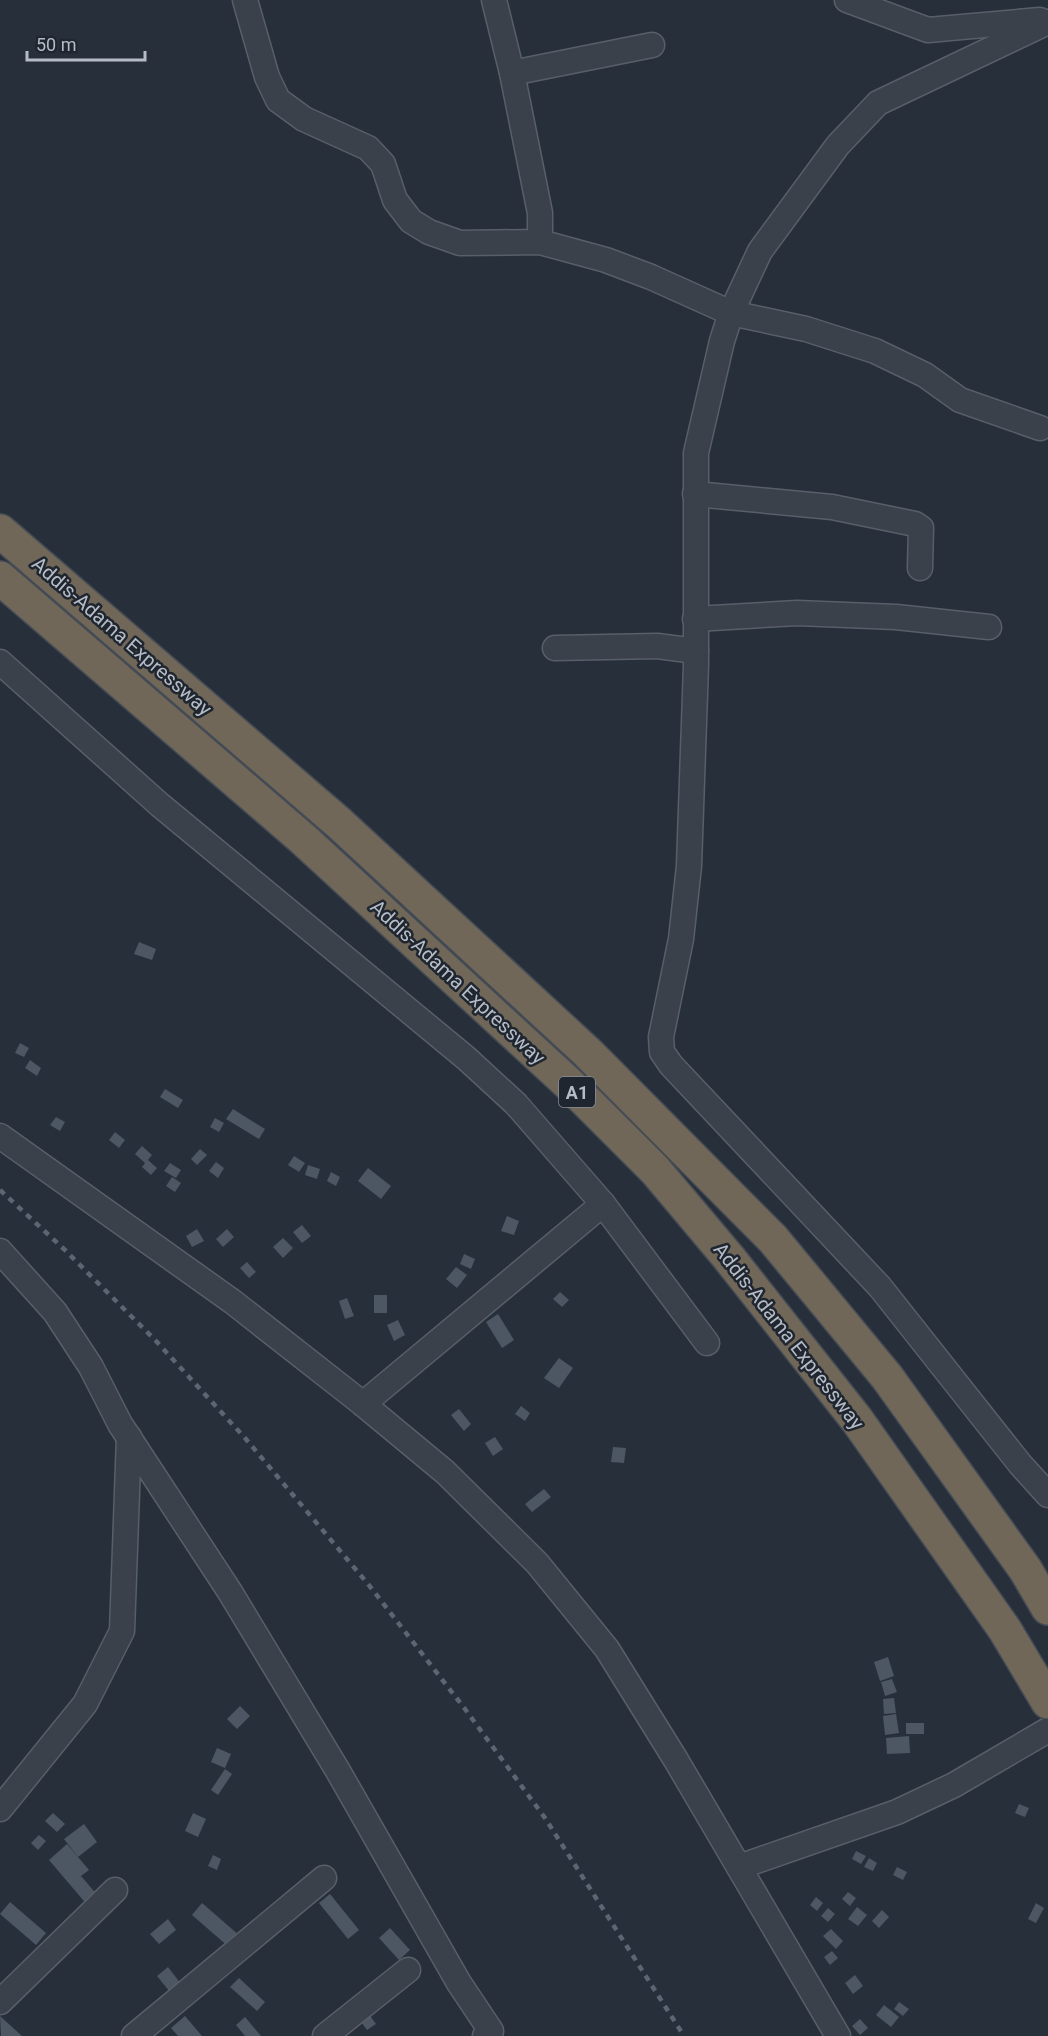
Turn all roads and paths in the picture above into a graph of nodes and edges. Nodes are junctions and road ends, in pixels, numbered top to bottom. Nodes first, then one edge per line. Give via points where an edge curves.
1 (245, 0) edge
2 (494, 0) edge
3 (847, 0) edge
4 (1048, 21) edge
5 (652, 45) dead end
6 (512, 73) junction
7 (540, 242) junction
8 (731, 313) junction
9 (1040, 428) dead end
10 (695, 494) junction
11 (0, 531) edge
12 (920, 568) dead end
13 (0, 578) edge
14 (695, 619) junction
15 (989, 627) dead end
16 (555, 648) dead end
17 (696, 651) junction
18 (0, 662) edge
19 (0, 1136) edge
20 (603, 1204) junction
21 (0, 1251) edge
22 (707, 1343) dead end
23 (363, 1404) junction
24 (129, 1437) junction
25 (1048, 1495) edge
26 (1048, 1608) edge
27 (1048, 1702) edge
28 (1048, 1730) edge
29 (0, 1809) edge
30 (739, 1867) junction
31 (324, 1878) dead end
32 (115, 1890) dead end
33 (408, 1970) dead end
34 (0, 2002) edge
35 (134, 2036) edge
36 (325, 2036) edge
37 (485, 2036) edge
38 (838, 2036) edge

1 - 7 street via 267,77 278,100 304,119 368,148 383,164 395,200 411,221 460,243
2 - 6 street
3 - 4 street via 928,30
4 - 8 street via 878,103 838,145 760,251
5 - 6 street
6 - 7 street via 540,213
7 - 8 street via 606,260
8 - 9 street via 806,328 875,351 925,375 960,400
8 - 10 street via 696,453
10 - 12 street via 832,507 915,524 922,534
10 - 14 street
11 - 26 highway, Addis-Adama Expressway / A1 via 348,831 588,1053 773,1239 887,1377 1025,1569
13 - 27 highway, Addis-Adama Expressway / A1 via 303,839 569,1084 655,1170 857,1420 1005,1630
14 - 15 street via 796,613 896,617
14 - 17 street
16 - 17 street via 657,646
17 - 25 street via 689,866 681,939 661,1036 662,1052 880,1287
18 - 20 street via 160,805 466,1058 516,1104
19 - 23 street via 233,1302
20 - 22 street
20 - 23 street
21 - 24 street via 55,1312 92,1367
23 - 30 street via 445,1472 528,1554 600,1640
24 - 29 street via 122,1631 86,1704
24 - 37 street via 230,1592 326,1752 459,1983 491,2031
28 - 30 street via 954,1785 897,1812
30 - 38 street
31 - 35 street
32 - 34 street
33 - 36 street

